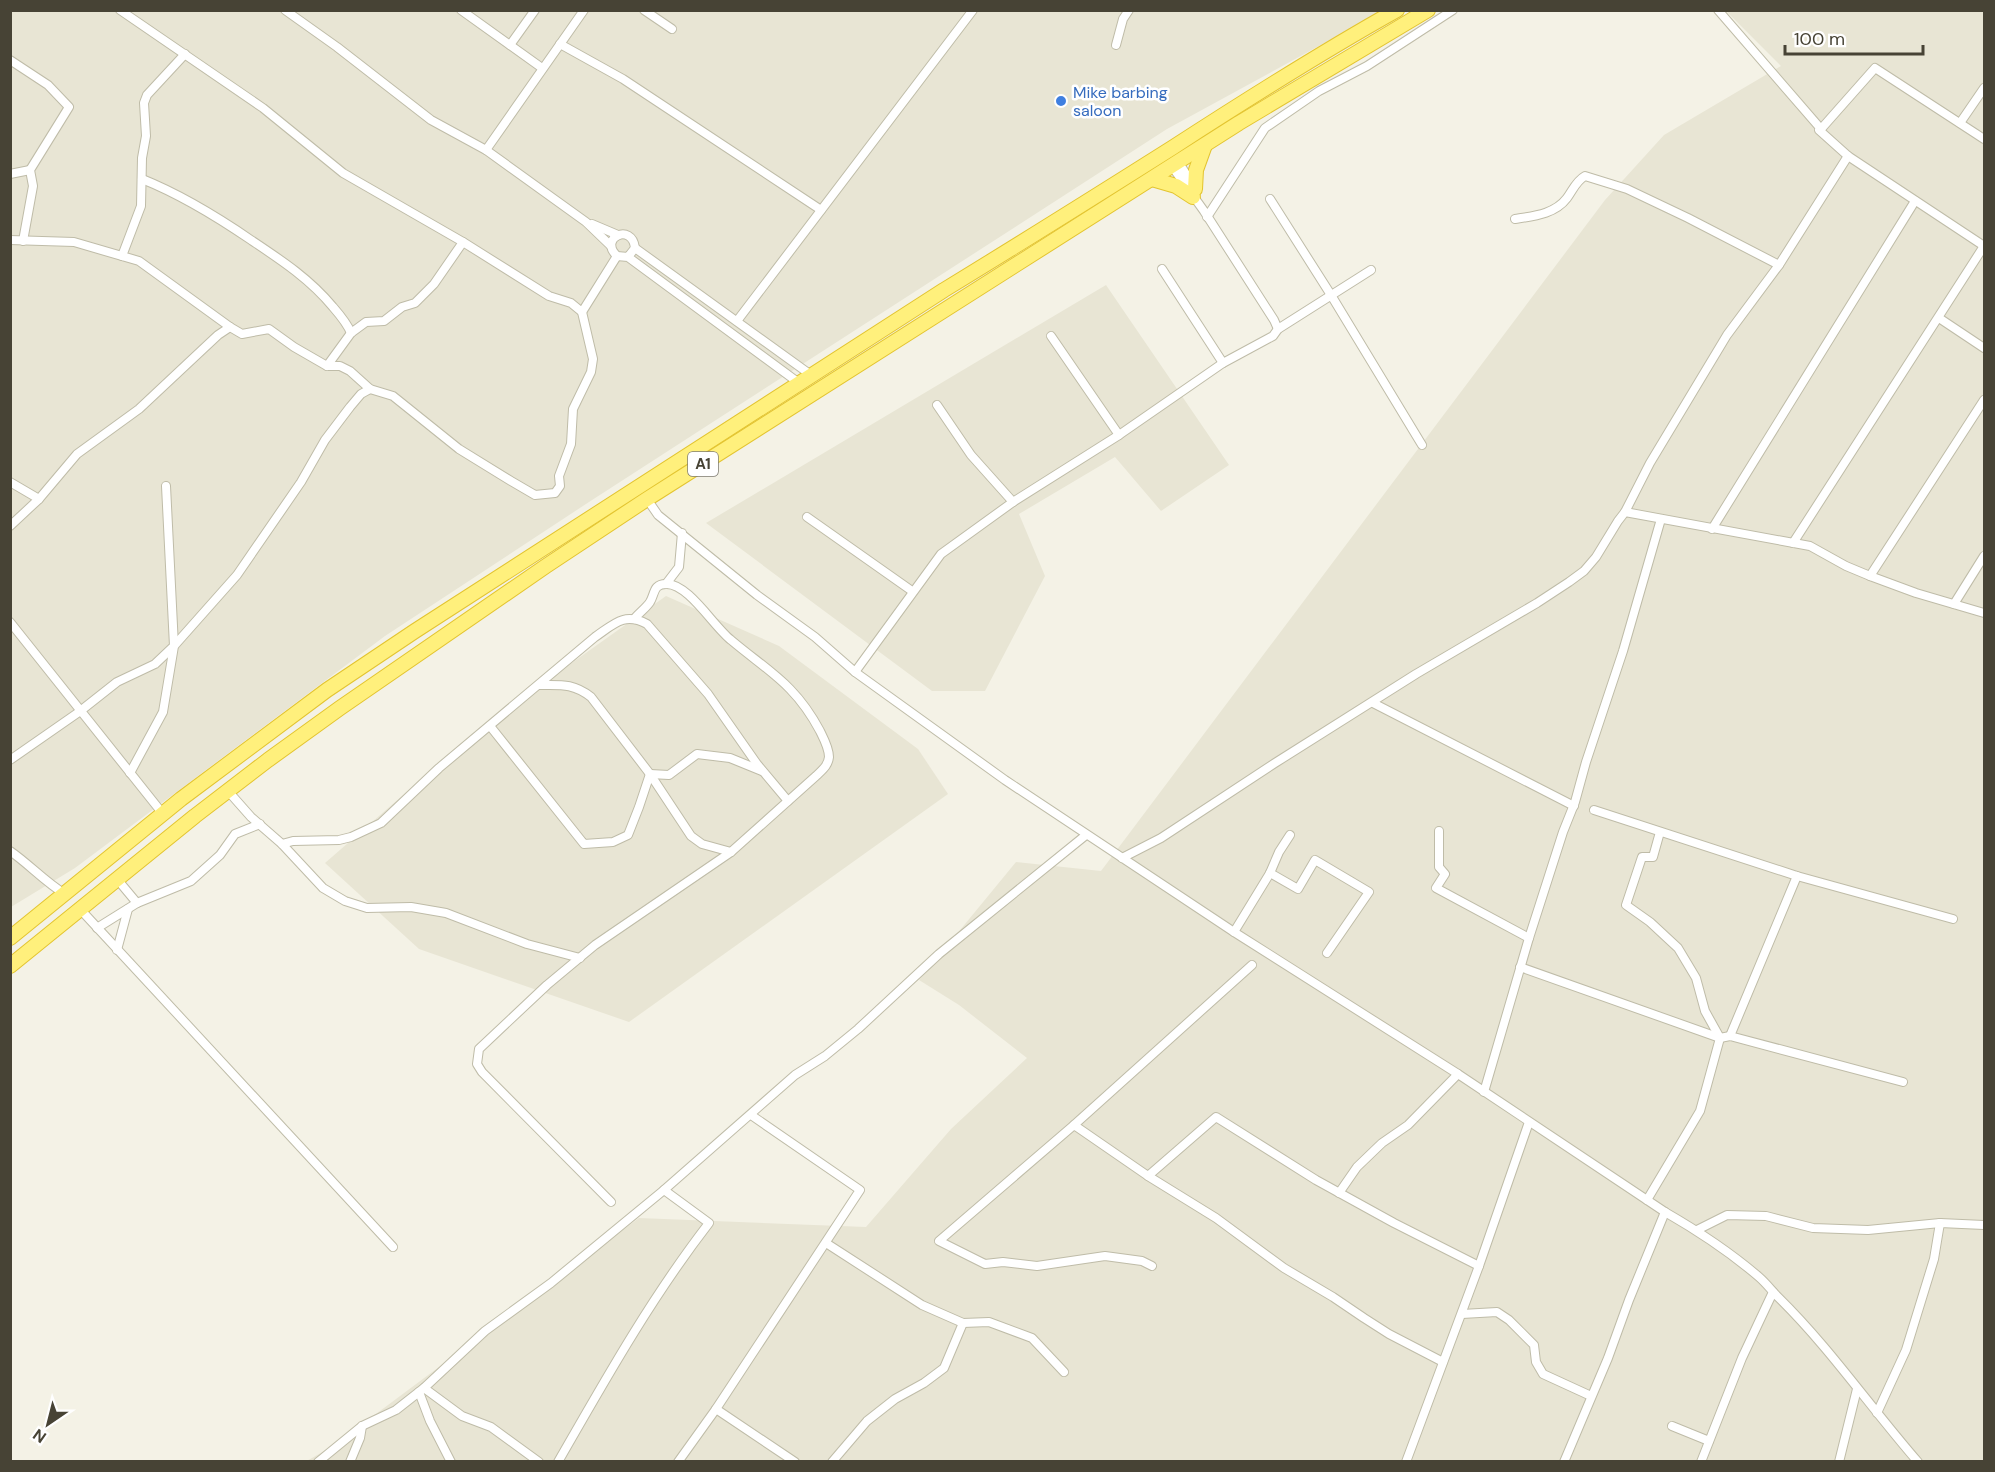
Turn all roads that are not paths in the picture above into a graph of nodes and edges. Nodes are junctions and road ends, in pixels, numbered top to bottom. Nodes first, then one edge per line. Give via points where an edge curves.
1 (120, 10) edge
2 (285, 10) edge
3 (461, 10) edge
4 (535, 10) edge
5 (584, 10) edge
6 (644, 10) edge
7 (974, 10) edge
8 (1129, 10) edge
9 (1397, 10) edge
10 (1428, 10) edge
11 (1453, 10) edge
12 (1718, 10) edge
13 (672, 29) dead end
14 (560, 44) junction
15 (510, 45) junction
16 (1116, 45) dead end
17 (185, 54) junction
18 (10, 60) edge
19 (542, 68) junction
20 (1984, 88) edge
21 (1960, 123) junction
22 (1821, 129) junction
23 (1984, 139) edge
24 (1205, 145) junction
25 (486, 150) junction
26 (1167, 151) junction
27 (1848, 156) junction
28 (1175, 164) junction
29 (30, 170) junction
30 (10, 174) edge
31 (142, 179) junction
32 (1152, 179) junction
33 (1194, 193) junction
34 (1270, 199) dead end
35 (1916, 201) junction
36 (821, 210) junction
37 (1205, 214) junction
38 (1515, 219) dead end
39 (586, 222) junction
40 (618, 235) junction
41 (10, 240) edge
42 (23, 240) junction
43 (463, 242) junction
44 (611, 246) junction
45 (1984, 246) edge
46 (634, 248) junction
47 (122, 256) junction
48 (617, 256) junction
49 (628, 257) junction
50 (1779, 265) junction
51 (1162, 269) dead end
52 (1371, 270) dead end
53 (1331, 295) junction
54 (582, 312) junction
55 (1939, 318) junction
56 (737, 321) junction
57 (230, 327) junction
58 (1278, 329) junction
59 (351, 333) junction
60 (1051, 336) dead end
61 (1984, 348) edge
62 (1223, 363) junction
63 (327, 366) junction
64 (811, 375) junction
65 (799, 383) junction
66 (370, 389) junction
67 (1984, 400) edge
68 (937, 405) dead end
69 (1119, 435) junction
70 (1422, 444) dead end
71 (10, 482) edge
72 (166, 486) dead end
73 (39, 499) junction
74 (646, 499) junction
75 (1013, 502) junction
76 (1625, 512) junction
77 (807, 517) dead end
78 (1660, 519) junction
79 (10, 526) edge
80 (1712, 529) junction
81 (682, 533) junction
82 (1793, 543) junction
83 (1984, 556) edge
84 (1870, 576) junction
85 (666, 584) junction
86 (912, 591) junction
87 (1954, 604) junction
88 (1984, 613) edge
89 (634, 619) junction
90 (10, 622) edge
91 (174, 646) junction
92 (855, 672) junction
93 (539, 685) junction
94 (1373, 703) junction
95 (81, 710) junction
96 (490, 726) junction
97 (10, 760) edge
98 (764, 772) junction
99 (130, 773) junction
100 (650, 774) junction
101 (228, 791) junction
102 (788, 801) junction
103 (1574, 806) junction
104 (1594, 810) dead end
105 (163, 814) junction
106 (260, 824) junction
107 (1439, 831) dead end
108 (1660, 832) junction
109 (1086, 835) junction
110 (1290, 835) dead end
111 (282, 844) junction
112 (10, 851) edge
113 (731, 852) junction
114 (1122, 858) junction
115 (107, 859) junction
116 (1270, 873) junction
117 (1797, 876) junction
118 (119, 877) junction
119 (65, 894) junction
120 (137, 903) junction
121 (80, 909) junction
122 (128, 909) junction
123 (1953, 919) dead end
124 (97, 928) junction
125 (1234, 932) junction
126 (10, 938) edge
127 (1529, 938) junction
128 (117, 950) junction
129 (1327, 953) dead end
130 (580, 958) junction
131 (1252, 965) dead end
132 (10, 966) edge
133 (1520, 967) junction
134 (1730, 1036) junction
135 (1720, 1038) junction
136 (1458, 1074) junction
137 (1903, 1082) dead end
138 (1484, 1092) junction
139 (751, 1115) junction
140 (1529, 1122) junction
141 (1074, 1125) junction
142 (1148, 1176) junction
143 (664, 1190) junction
144 (1339, 1193) junction
145 (1647, 1200) junction
146 (611, 1202) dead end
147 (1665, 1212) junction
148 (1940, 1223) junction
149 (1984, 1225) edge
150 (1697, 1230) junction
151 (826, 1243) junction
152 (393, 1247) dead end
153 (1152, 1266) dead end
154 (1479, 1266) junction
155 (1773, 1292) junction
156 (1462, 1314) junction
157 (963, 1323) junction
158 (1443, 1362) junction
159 (1064, 1372) dead end
160 (1857, 1389) junction
161 (421, 1390) junction
162 (1591, 1396) junction
163 (716, 1409) junction
164 (1877, 1413) junction
165 (362, 1426) junction
166 (1672, 1426) dead end
167 (1709, 1441) junction
168 (318, 1461) edge
169 (350, 1461) edge
170 (451, 1461) edge
171 (539, 1461) edge
172 (558, 1461) edge
173 (678, 1461) edge
174 (795, 1461) edge
175 (832, 1461) edge
176 (1406, 1461) edge
177 (1564, 1461) edge
178 (1701, 1461) edge
179 (1839, 1461) edge
180 (1918, 1461) edge

1 - 17 street
2 - 25 street via 431,120
3 - 15 street
4 - 15 street
5 - 14 street
6 - 13 street
7 - 36 street
8 - 16 street
9 - 26 highway, A1 via 1298,67
10 - 24 highway, A1
11 - 37 street via 1265,128
12 - 22 street
14 - 19 street
14 - 36 street via 624,79
15 - 19 street
17 - 31 street via 144,103
17 - 43 street via 263,108 343,173
18 - 29 street via 48,85 69,107
19 - 25 street
20 - 21 street
21 - 22 street via 1875,68
21 - 23 street
22 - 27 street
24 - 28 highway, A1
24 - 33 highway
25 - 39 street
26 - 28 street
26 - 64 highway, A1
27 - 35 street
27 - 50 street
28 - 32 highway, A1
28 - 33 street
29 - 30 street
29 - 42 street via 33,186
31 - 47 street via 141,206
31 - 59 street via 205,209 282,260 317,288
32 - 33 highway
32 - 74 highway, A1
33 - 37 street
34 - 53 street
35 - 45 street
35 - 80 street
36 - 56 street
37 - 58 street
38 - 50 street via 1556,208 1585,176 1627,189
39 - 40 street
39 - 44 street
40 - 44 street
40 - 46 street via 630,237
41 - 42 street
42 - 47 street via 74,242
43 - 54 street
43 - 59 street via 434,284 415,303 402,307 384,321 366,322
44 - 48 street
45 - 55 street
46 - 49 street
46 - 56 street
47 - 57 street via 139,261
48 - 49 street
48 - 54 street
49 - 65 street
50 - 76 street via 1727,335
51 - 62 street
52 - 53 street
53 - 58 street
53 - 70 street
54 - 66 street via 593,359 573,409 571,444 555,493 536,495 511,481 459,449 393,396
55 - 61 street
55 - 82 street
56 - 64 street
57 - 63 street via 242,334 269,329
57 - 73 street via 139,409 77,454
58 - 62 street via 1274,336
59 - 63 street
60 - 69 street
62 - 69 street
63 - 66 street via 350,371
64 - 65 highway, A1
65 - 105 highway, A1 via 327,690
66 - 91 street via 361,394 325,440 237,575
67 - 84 street
68 - 75 street via 971,455
69 - 75 street
71 - 73 street
72 - 91 street
73 - 79 street
74 - 81 street via 658,515
74 - 101 highway, A1 via 339,708
75 - 86 street via 941,554
76 - 78 street
76 - 94 street via 1584,571
77 - 86 street
78 - 80 street
78 - 103 street
80 - 82 street
81 - 85 street via 679,567
81 - 92 street
82 - 84 street via 1810,546
83 - 87 street
84 - 87 street
85 - 89 street via 658,585 652,600
85 - 102 street via 675,584 730,640 786,684 814,721 829,758 826,766
86 - 92 street
87 - 88 street
89 - 93 street via 621,619 595,637
89 - 98 street via 647,624 708,694
90 - 95 street
91 - 95 street via 156,664 117,682
91 - 99 street via 163,712
92 - 109 street
93 - 96 street
93 - 100 street via 569,685 591,697
94 - 103 street
94 - 114 street via 1161,838
95 - 97 street
95 - 99 street
96 - 100 street via 584,844 613,842 628,835
96 - 111 street via 372,828 339,840
98 - 100 street via 730,758 697,754 669,775
98 - 102 street
99 - 105 street
100 - 113 street via 691,836 702,844
101 - 106 street
101 - 118 highway, A1
102 - 113 street
103 - 127 street
104 - 108 street
105 - 115 highway, A1
106 - 111 street
106 - 120 street via 234,834 220,855 191,881
107 - 127 street via 1439,867 1444,874 1436,888
108 - 117 street
108 - 135 street via 1653,857 1642,857 1626,905 1678,948 1696,978 1705,1011
109 - 114 street
109 - 139 street
110 - 116 street
111 - 130 street via 323,888 355,905 446,913 526,944
112 - 119 street
113 - 130 street
114 - 125 street
115 - 118 highway
115 - 119 highway, A1
116 - 125 street
116 - 129 street via 1298,889 1315,860 1370,892
117 - 123 street
117 - 134 street
118 - 120 street
118 - 121 highway, A1
119 - 126 highway, A1
120 - 122 street
121 - 124 street
121 - 132 highway, A1
122 - 124 street
122 - 128 street
124 - 128 street
125 - 136 street
127 - 133 street
128 - 152 street
130 - 146 street via 483,1043 477,1064
131 - 141 street
133 - 135 street
133 - 138 street
134 - 135 street
134 - 137 street
135 - 145 street via 1700,1111
136 - 138 street
136 - 144 street via 1408,1125 1357,1167
138 - 140 street
139 - 143 street
139 - 151 street via 860,1190
140 - 145 street
140 - 154 street
141 - 142 street
141 - 153 street via 939,1241 985,1263 1036,1266 1105,1256
142 - 144 street via 1216,1117
142 - 158 street via 1216,1218 1284,1268 1389,1334
143 - 161 street via 486,1331
143 - 172 street via 709,1223 620,1353
144 - 154 street
145 - 147 street
147 - 150 street
147 - 162 street
148 - 149 street
148 - 150 street via 1868,1230 1813,1228 1766,1216 1727,1215
148 - 164 street via 1934,1259 1906,1350
150 - 155 street via 1761,1278
151 - 157 street via 922,1305
151 - 163 street
154 - 156 street
155 - 160 street via 1806,1324
155 - 167 street
156 - 158 street
156 - 162 street via 1497,1312 1534,1344 1536,1362 1543,1374
157 - 159 street via 989,1322 1032,1338
157 - 175 street via 944,1368 867,1421
158 - 176 street
160 - 164 street
160 - 179 street
161 - 165 street via 396,1410
161 - 170 street via 430,1421
161 - 171 street via 462,1416 491,1426
162 - 177 street
163 - 173 street
163 - 174 street
164 - 180 street
165 - 168 street
165 - 169 street
166 - 167 street
167 - 178 street

